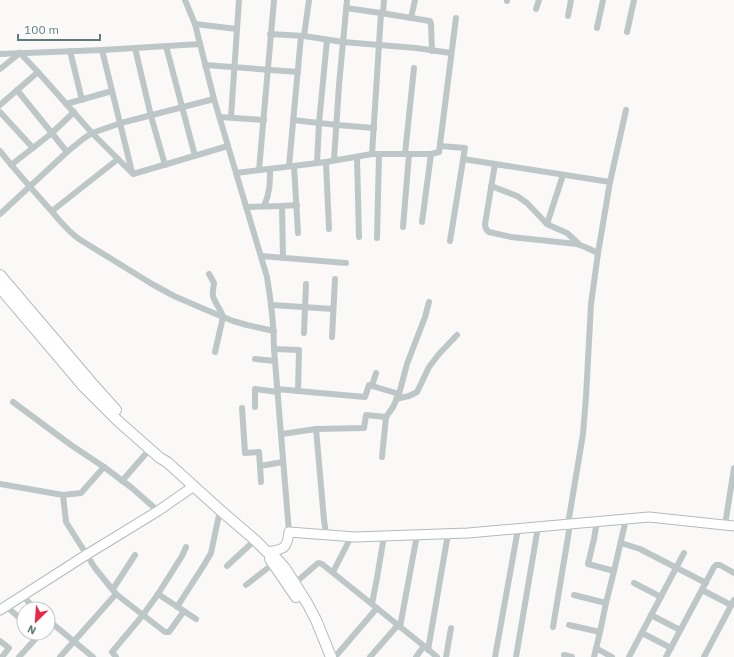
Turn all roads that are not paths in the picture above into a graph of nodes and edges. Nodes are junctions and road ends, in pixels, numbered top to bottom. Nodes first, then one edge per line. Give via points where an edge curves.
1 (186, 0) edge
2 (239, 0) edge
3 (274, 0) edge
4 (309, 0) edge
5 (347, 0) edge
6 (384, 0) edge
7 (415, 0) edge
8 (539, 0) edge
9 (571, 0) edge
10 (603, 0) edge
11 (634, 0) edge
12 (346, 8) junction
13 (536, 9) dead end
14 (382, 13) junction
15 (568, 16) dead end
16 (411, 18) junction
17 (456, 18) dead end
18 (195, 24) junction
19 (597, 28) dead end
20 (237, 29) junction
21 (627, 32) dead end
22 (270, 34) junction
23 (303, 36) junction
24 (327, 40) junction
25 (343, 42) junction
26 (200, 44) junction
27 (379, 45) junction
28 (166, 46) junction
29 (135, 48) junction
30 (102, 50) junction
31 (70, 51) junction
32 (432, 51) junction
33 (20, 53) junction
34 (451, 53) junction
35 (0, 54) edge
36 (205, 64) junction
37 (234, 67) junction
38 (414, 68) dead end
39 (0, 69) edge
40 (268, 70) junction
41 (38, 72) junction
42 (298, 72) junction
43 (17, 90) junction
44 (112, 90) junction
45 (214, 99) junction
46 (82, 100) junction
47 (66, 104) junction
48 (0, 105) edge
49 (182, 108) junction
50 (626, 110) dead end
51 (0, 112) edge
52 (74, 112) junction
53 (151, 116) junction
54 (220, 117) junction
55 (231, 117) junction
56 (264, 120) junction
57 (294, 120) junction
58 (121, 123) junction
59 (319, 123) junction
60 (336, 125) junction
61 (374, 128) junction
62 (52, 133) junction
63 (92, 133) junction
64 (228, 146) junction
65 (440, 146) junction
66 (33, 148) junction
67 (0, 151) edge
68 (67, 152) junction
69 (375, 154) junction
70 (407, 154) junction
71 (431, 154) junction
72 (195, 156) junction
73 (357, 157) junction
74 (463, 158) junction
75 (118, 159) junction
76 (334, 160) junction
77 (326, 162) junction
78 (317, 163) junction
79 (495, 164) junction
80 (11, 165) junction
81 (165, 165) junction
82 (292, 166) junction
83 (270, 169) junction
84 (259, 170) junction
85 (236, 173) junction
86 (133, 174) junction
87 (563, 175) junction
88 (610, 182) junction
89 (30, 186) junction
90 (491, 186) junction
91 (297, 205) junction
92 (264, 206) junction
93 (282, 206) junction
94 (246, 207) junction
95 (1, 210) edge
96 (52, 211) junction
97 (422, 222) dead end
98 (547, 224) junction
99 (403, 227) dead end
100 (329, 229) dead end
101 (298, 233) dead end
102 (359, 237) dead end
103 (377, 238) dead end
104 (450, 241) dead end
105 (580, 245) junction
106 (598, 253) junction
107 (261, 256) junction
108 (283, 258) junction
109 (346, 263) dead end
110 (209, 274) dead end
111 (0, 275) edge
112 (335, 279) dead end
113 (306, 284) dead end
114 (0, 288) edge
115 (429, 302) dead end
116 (272, 305) junction
117 (306, 308) junction
118 (333, 309) junction
119 (222, 317) junction
120 (274, 331) junction
121 (304, 333) dead end
122 (457, 335) dead end
123 (332, 337) dead end
124 (274, 349) junction
125 (215, 352) dead end
126 (255, 359) dead end
127 (275, 361) junction
128 (376, 373) dead end
129 (372, 386) junction
130 (277, 391) junction
131 (298, 391) junction
132 (398, 397) junction
133 (13, 402) dead end
134 (255, 407) dead end
135 (242, 408) dead end
136 (386, 417) junction
137 (316, 429) junction
138 (282, 434) junction
139 (150, 449) junction
140 (382, 457) dead end
141 (167, 462) junction
142 (283, 462) junction
143 (260, 466) junction
144 (104, 467) junction
145 (734, 468) edge
146 (122, 480) junction
147 (261, 482) dead end
148 (0, 484) edge
149 (194, 486) junction
150 (62, 495) junction
151 (220, 510) junction
152 (158, 511) junction
153 (626, 519) junction
154 (597, 522) junction
155 (568, 524) junction
156 (729, 526) edge
157 (538, 527) junction
158 (518, 529) junction
159 (289, 532) junction
160 (326, 534) junction
161 (448, 534) junction
162 (417, 535) junction
163 (384, 536) junction
164 (351, 537) junction
165 (255, 540) junction
166 (621, 543) junction
167 (186, 547) dead end
168 (266, 552) junction
169 (684, 553) dead end
170 (86, 555) junction
171 (135, 555) dead end
172 (273, 564) junction
173 (227, 566) dead end
174 (677, 568) junction
175 (614, 571) junction
176 (333, 572) junction
177 (734, 573) edge
178 (295, 583) junction
179 (634, 583) dead end
180 (706, 583) junction
181 (246, 585) dead end
182 (702, 590) junction
183 (114, 592) junction
184 (158, 594) junction
185 (574, 595) dead end
186 (23, 596) junction
187 (661, 597) junction
188 (28, 601) edge
189 (733, 602) edge
190 (606, 604) junction
191 (374, 606) junction
192 (177, 607) junction
193 (3, 608) edge
194 (184, 611) junction
195 (143, 615) junction
196 (651, 615) junction
197 (16, 617) edge
198 (196, 619) dead end
199 (569, 625) dead end
200 (399, 626) junction
201 (56, 627) edge
202 (553, 627) dead end
203 (451, 628) dead end
204 (680, 630) junction
205 (600, 632) junction
206 (642, 633) junction
207 (0, 641) edge
208 (33, 641) edge
209 (74, 641) junction
210 (426, 648) junction
211 (596, 648) junction
212 (671, 648) junction
213 (112, 655) edge
214 (564, 655) dead end
215 (2, 657) edge
216 (19, 657) edge
217 (60, 657) edge
218 (93, 657) edge
219 (324, 657) edge
220 (331, 657) edge
221 (335, 657) edge
222 (370, 657) edge
223 (416, 657) edge
224 (437, 657) edge
225 (446, 657) edge
226 (495, 657) edge
227 (516, 657) edge
228 (572, 657) edge
229 (594, 657) edge
230 (612, 657) edge
231 (629, 657) edge
232 (666, 657) edge
233 (704, 657) edge

1 - 18 street
2 - 20 street
3 - 22 street
4 - 23 street
5 - 12 street
6 - 14 street
7 - 16 street
8 - 13 street
9 - 15 street
10 - 19 street
11 - 21 street
12 - 14 street
12 - 25 street
14 - 16 street
14 - 27 street
16 - 32 street via 431,22
17 - 34 street
18 - 20 street
18 - 26 street
20 - 37 street
22 - 23 street
22 - 40 street
23 - 24 street
23 - 42 street
24 - 25 street
24 - 59 street
25 - 27 street
25 - 60 street
26 - 28 street
26 - 36 street
27 - 32 street
27 - 61 street
28 - 29 street
28 - 49 street
29 - 30 street
29 - 53 street
30 - 31 street
30 - 44 street
31 - 33 street
31 - 46 street
32 - 34 street
33 - 35 street
33 - 39 street
33 - 41 street
34 - 65 street
36 - 37 street
36 - 45 street
37 - 40 street
37 - 55 street
38 - 70 street
40 - 42 street
40 - 56 street
41 - 43 street
41 - 47 street
42 - 57 street
43 - 48 street
43 - 62 street
44 - 46 street
44 - 58 street
45 - 49 street
45 - 54 street
46 - 47 street
47 - 52 street
49 - 53 street
49 - 72 street
50 - 88 street
51 - 66 street
52 - 62 street
52 - 63 street
53 - 58 street
53 - 81 street
54 - 55 street
54 - 64 street
55 - 56 street
56 - 84 street
57 - 59 street
57 - 82 street
58 - 63 street
58 - 86 street
59 - 60 street
59 - 78 street
60 - 61 street
60 - 76 street
61 - 69 street
62 - 66 street
62 - 68 street
63 - 68 street
63 - 75 street
64 - 72 street
64 - 85 street
65 - 71 street via 439,152
65 - 74 street via 465,148
66 - 80 street
67 - 80 street
68 - 89 street
69 - 70 street
69 - 73 street
69 - 103 street
70 - 71 street
70 - 99 street
71 - 97 street
72 - 81 street
73 - 76 street
73 - 102 street
74 - 79 street
74 - 104 street
75 - 86 street
75 - 96 street
76 - 77 street
77 - 78 street
77 - 100 street
78 - 82 street
79 - 87 street
79 - 90 street
80 - 89 street
81 - 86 street
82 - 83 street
82 - 91 street
83 - 84 street
83 - 92 street via 270,189
84 - 85 street
85 - 94 street
87 - 88 street
87 - 98 street
88 - 106 street
89 - 95 street
89 - 96 street
90 - 98 street via 517,196
90 - 105 street via 485,224 485,228 490,232
91 - 93 street
91 - 101 street
92 - 93 street
92 - 94 street
93 - 108 street
94 - 107 street
96 - 119 street via 70,232 152,284
98 - 105 street via 568,232
105 - 106 street
106 - 155 street via 583,434
107 - 108 street
107 - 116 street
108 - 109 street
110 - 119 street via 214,283 213,297 222,312
111 - 141 main road via 122,417
112 - 118 street
113 - 117 street
114 - 139 main road via 84,387
115 - 132 street
116 - 117 street
116 - 120 street
117 - 118 street
117 - 121 street
118 - 123 street
119 - 120 street
119 - 125 street
120 - 124 street
122 - 132 street via 429,367 417,392
124 - 127 street
124 - 131 street via 299,350
126 - 127 street
127 - 130 street
128 - 129 street
129 - 131 street via 369,385 365,397
129 - 132 street
130 - 131 street
130 - 134 street via 254,389
130 - 138 street
132 - 136 street
133 - 144 street
135 - 143 street via 245,453 258,452
136 - 137 street via 366,415 364,428
136 - 140 street
137 - 138 street
137 - 160 street
138 - 142 street
139 - 141 main road
139 - 146 street
141 - 149 main road
142 - 143 street
142 - 159 street
143 - 147 street
144 - 146 street
144 - 150 street via 82,493
145 - 156 street
146 - 152 street
148 - 150 street
149 - 151 main road
149 - 152 street
150 - 170 street via 66,522
151 - 165 main road
151 - 192 street via 211,552
152 - 170 street
153 - 154 street
153 - 156 street via 649,517
153 - 166 street
154 - 155 street
154 - 175 street via 588,564
155 - 157 street
155 - 202 street
157 - 158 street
157 - 227 street
158 - 161 street
158 - 226 street
159 - 160 street
159 - 168 street via 288,542 282,549
160 - 164 street
161 - 162 street
161 - 210 street
162 - 163 street
162 - 200 street
163 - 164 street
163 - 191 street
164 - 176 street
165 - 168 main road
165 - 173 street
166 - 174 street via 640,549
166 - 175 street
167 - 184 street
168 - 172 main road
168 - 178 main road via 276,558
169 - 174 street
170 - 183 street
170 - 186 street
171 - 183 street
172 - 181 street
172 - 219 main road via 303,608
174 - 180 street
174 - 187 street
175 - 190 street
176 - 178 street via 319,563
176 - 191 street
177 - 180 street via 716,565
178 - 220 main road via 316,620
179 - 187 street
180 - 182 street
182 - 189 street
182 - 204 street
183 - 195 street
183 - 209 street
184 - 192 street
184 - 195 street
185 - 190 street
186 - 188 street
186 - 193 street
187 - 196 street
189 - 233 street
190 - 205 street
191 - 200 street
191 - 221 street
192 - 194 street
193 - 197 street
194 - 195 street via 169,632 165,632
194 - 198 street
195 - 213 street
196 - 204 street
196 - 206 street
199 - 205 street
200 - 210 street
200 - 222 street
201 - 209 street
203 - 225 street
204 - 212 street
205 - 211 street
206 - 212 street
206 - 231 street
207 - 215 street via 9,648
208 - 216 street
209 - 217 street
209 - 218 street
210 - 223 street
210 - 224 street
211 - 229 street
211 - 230 street
212 - 232 street
214 - 228 street

